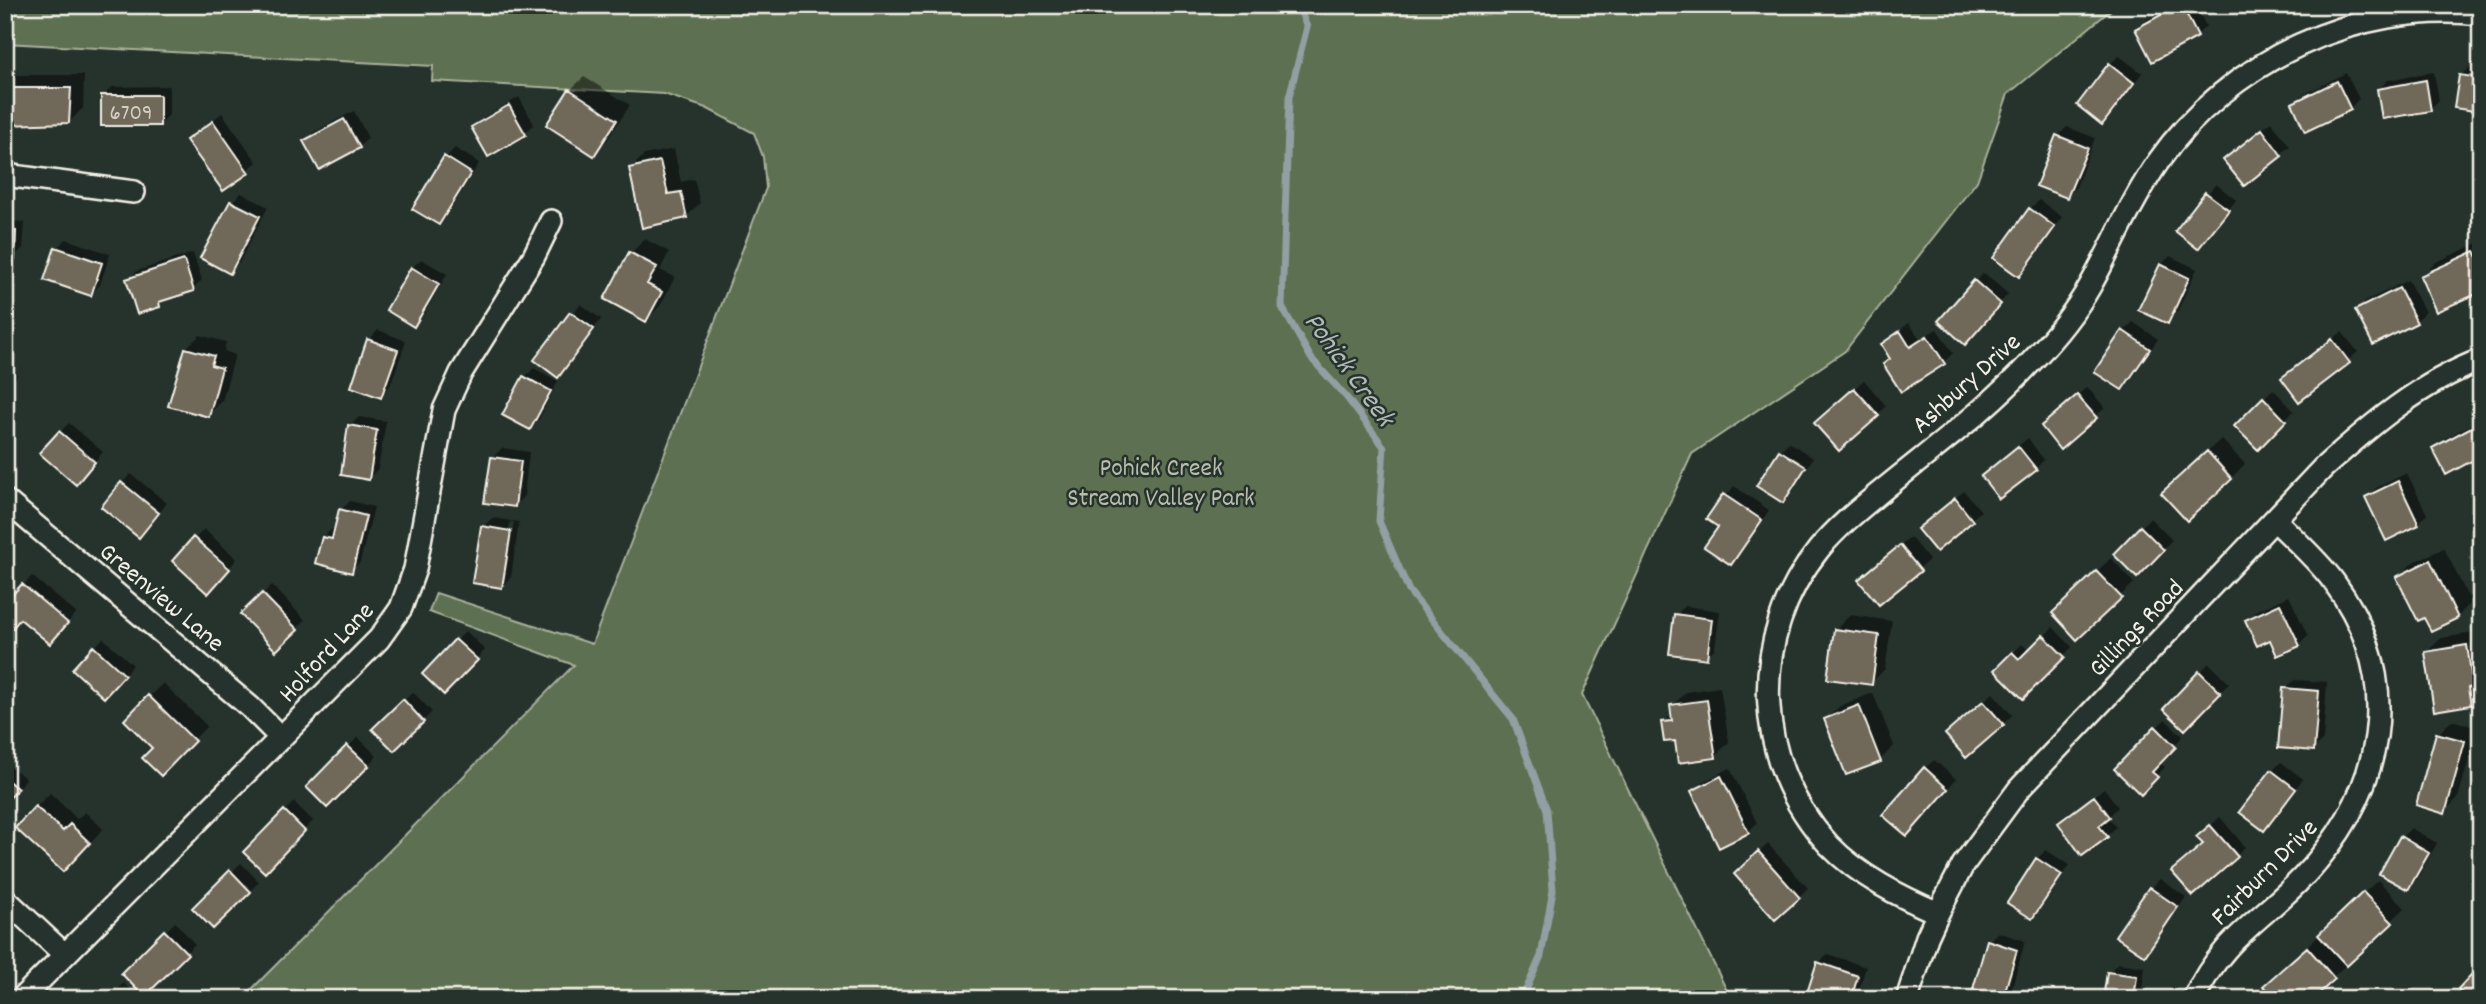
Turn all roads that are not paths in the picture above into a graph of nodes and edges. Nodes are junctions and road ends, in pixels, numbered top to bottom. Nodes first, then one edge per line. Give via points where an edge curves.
1 (2481, 15) edge
2 (5, 175) edge
3 (134, 192) dead end
4 (551, 221) dead end
5 (2481, 360) edge
6 (5, 500) edge
7 (2275, 520) junction
8 (281, 738) junction
9 (5, 899) edge
10 (1938, 912) junction
11 (64, 954) junction
12 (22, 999) edge
13 (1907, 999) edge
14 (2194, 999) edge

1 - 10 street, Ashbury Drive via 2418,13 2321,36 2268,61 2216,97 2157,163 2089,288 2048,345 1997,396 1835,531 1803,571 1782,614 1770,659 1770,727 1781,768 1803,811 1830,846 1878,883
2 - 3 street
4 - 8 street, Holford Lane via 444,410 415,569 401,608 379,639
5 - 7 street, Gillings Road via 2414,394 2367,429
6 - 8 street, Greenview Lane
7 - 10 street, Gillings Road via 2019,789 1963,865
7 - 14 street, Fairburn Drive via 2334,582 2358,622 2375,675 2378,730 2374,754 2357,803 2341,831 2300,879 2221,953
8 - 11 street, Holford Lane
9 - 11 street
10 - 13 street, Gillings Road
11 - 12 street, Holford Lane

